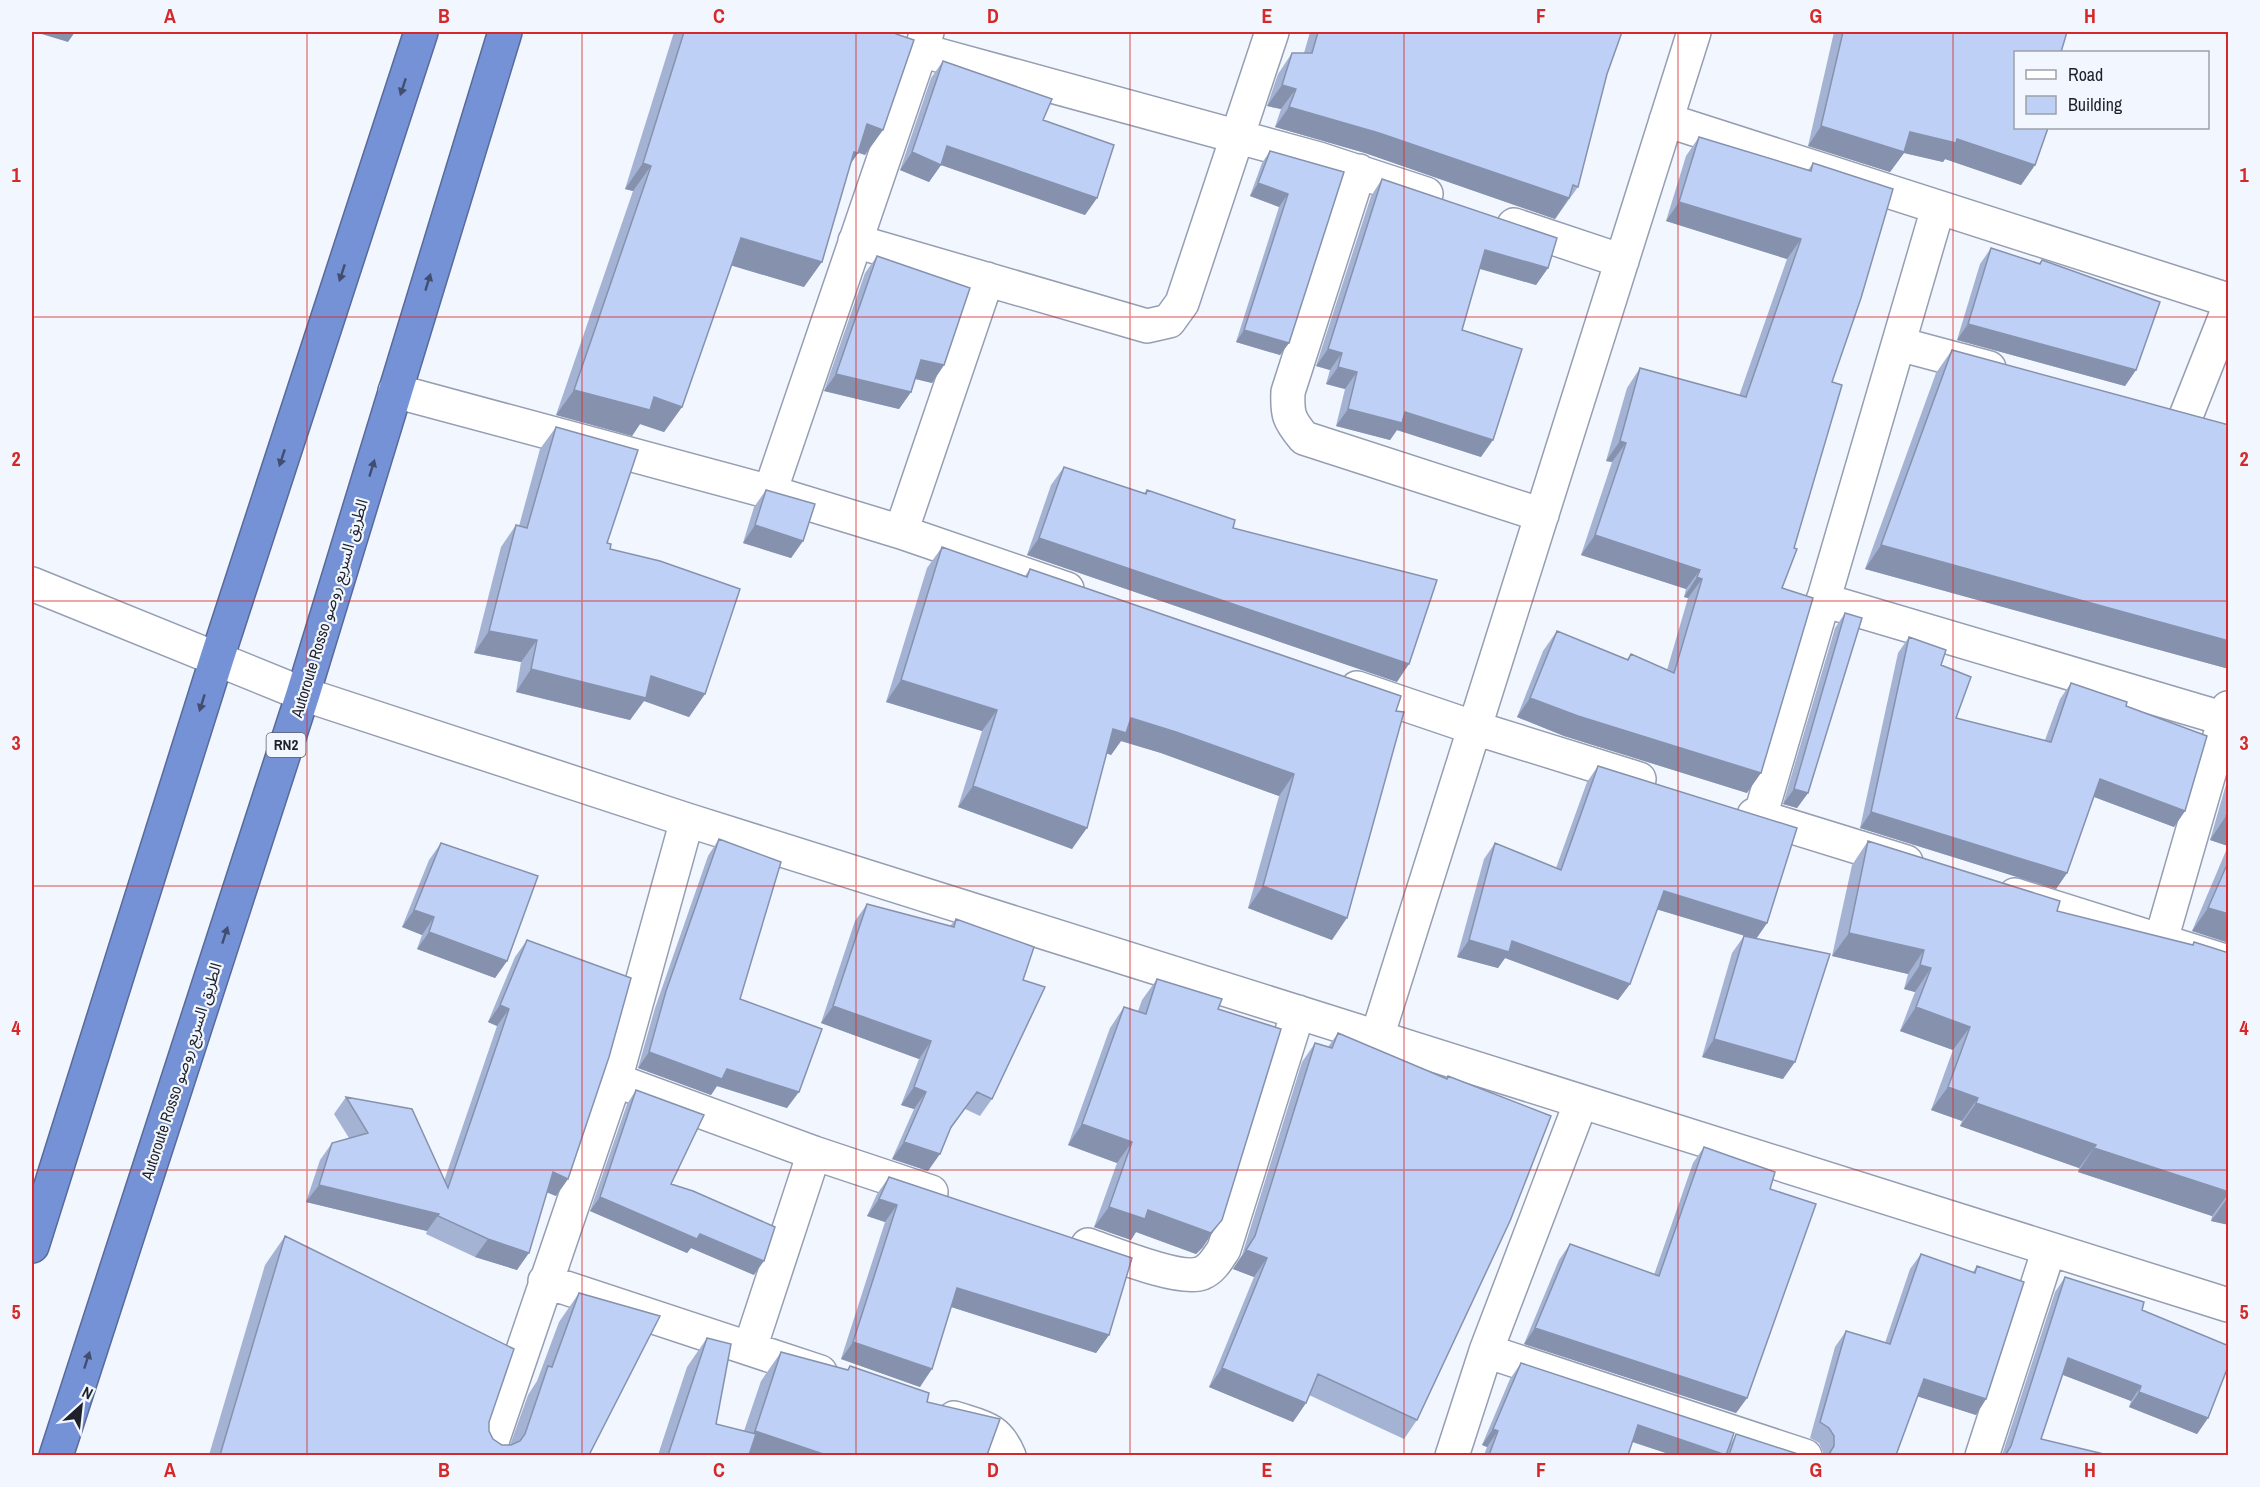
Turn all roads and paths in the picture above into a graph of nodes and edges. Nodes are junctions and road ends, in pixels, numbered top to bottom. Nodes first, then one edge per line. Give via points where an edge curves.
1 (421, 32) edge
2 (505, 32) edge
3 (1272, 32) edge
4 (1694, 32) edge
5 (923, 41) edge
6 (1666, 120) junction
7 (1238, 137) junction
8 (1359, 171) junction
9 (1457, 205) edge
10 (1938, 208) junction
11 (1490, 216) edge
12 (855, 241) junction
13 (1622, 261) junction
14 (987, 279) junction
15 (2229, 300) edge
16 (2229, 310) edge
17 (1899, 344) junction
18 (2013, 375) edge
19 (395, 391) junction
20 (2217, 430) edge
21 (770, 492) junction
22 (1542, 515) junction
23 (901, 532) junction
24 (32, 584) edge
25 (1092, 597) edge
26 (1823, 600) junction
27 (217, 658) junction
28 (1328, 678) edge
29 (303, 694) junction
30 (2227, 714) edge
31 (1474, 728) junction
32 (1669, 789) edge
33 (1726, 807) edge
34 (1760, 817) junction
35 (687, 820) junction
36 (1932, 870) edge
37 (1989, 887) edge
38 (2161, 940) junction
39 (2229, 962) edge
40 (1298, 1012) junction
41 (1377, 1037) junction
42 (615, 1080) junction
43 (1581, 1102) junction
44 (814, 1153) junction
45 (959, 1202) edge
46 (1059, 1236) edge
47 (32, 1246) edge
48 (2049, 1249) junction
49 (546, 1281) junction
50 (2229, 1305) edge
51 (750, 1348) junction
52 (1486, 1351) junction
53 (847, 1381) edge
54 (923, 1407) edge
55 (56, 1455) edge
56 (487, 1455) edge
57 (1009, 1455) edge
58 (1452, 1455) edge
59 (1805, 1455) edge
60 (1982, 1455) edge

1 -> 27 highway
19 -> 2 highway, Autoroute Rosso الطريق السريع روصو / RN2
3 - 7 street
4 - 6 street
5 - 7 street
5 - 12 street
6 - 10 street
6 - 13 street
7 - 8 street
7 - 14 street via 1182,303 1169,321 1147,326
8 - 9 street
8 - 22 street via 1288,392 1292,424 1304,438
10 - 15 street
10 - 17 street
11 - 13 street
12 - 14 street
12 - 21 street
13 - 22 street
14 - 23 street
16 - 20 street via 2173,418
17 - 18 street
17 - 26 street
19 - 21 street
29 -> 19 highway, Autoroute Rosso الطريق السريع روصو / RN2
21 - 23 street
22 - 31 street
23 - 25 street
24 - 27 street
26 - 30 street
26 - 34 street
27 - 29 street
27 -> 47 highway
28 - 31 street
29 - 35 street
55 -> 29 highway, Autoroute Rosso الطريق السريع روصو / RN2
30 - 38 street
31 - 32 street
31 - 41 street
33 - 34 street
34 - 36 street
35 - 40 street
35 - 42 street
37 - 38 street
38 - 39 street
40 - 41 street
40 - 46 street via 1224,1249 1216,1262 1201,1274 1171,1273
41 - 43 street
42 - 44 street
42 - 49 street
43 - 48 street
43 - 52 street
44 - 45 street
44 - 51 street
48 - 50 street
48 - 60 street
49 - 51 street
49 - 56 street
51 - 53 street
52 - 58 street
52 - 59 street
54 - 57 street via 989,1430 1002,1440

